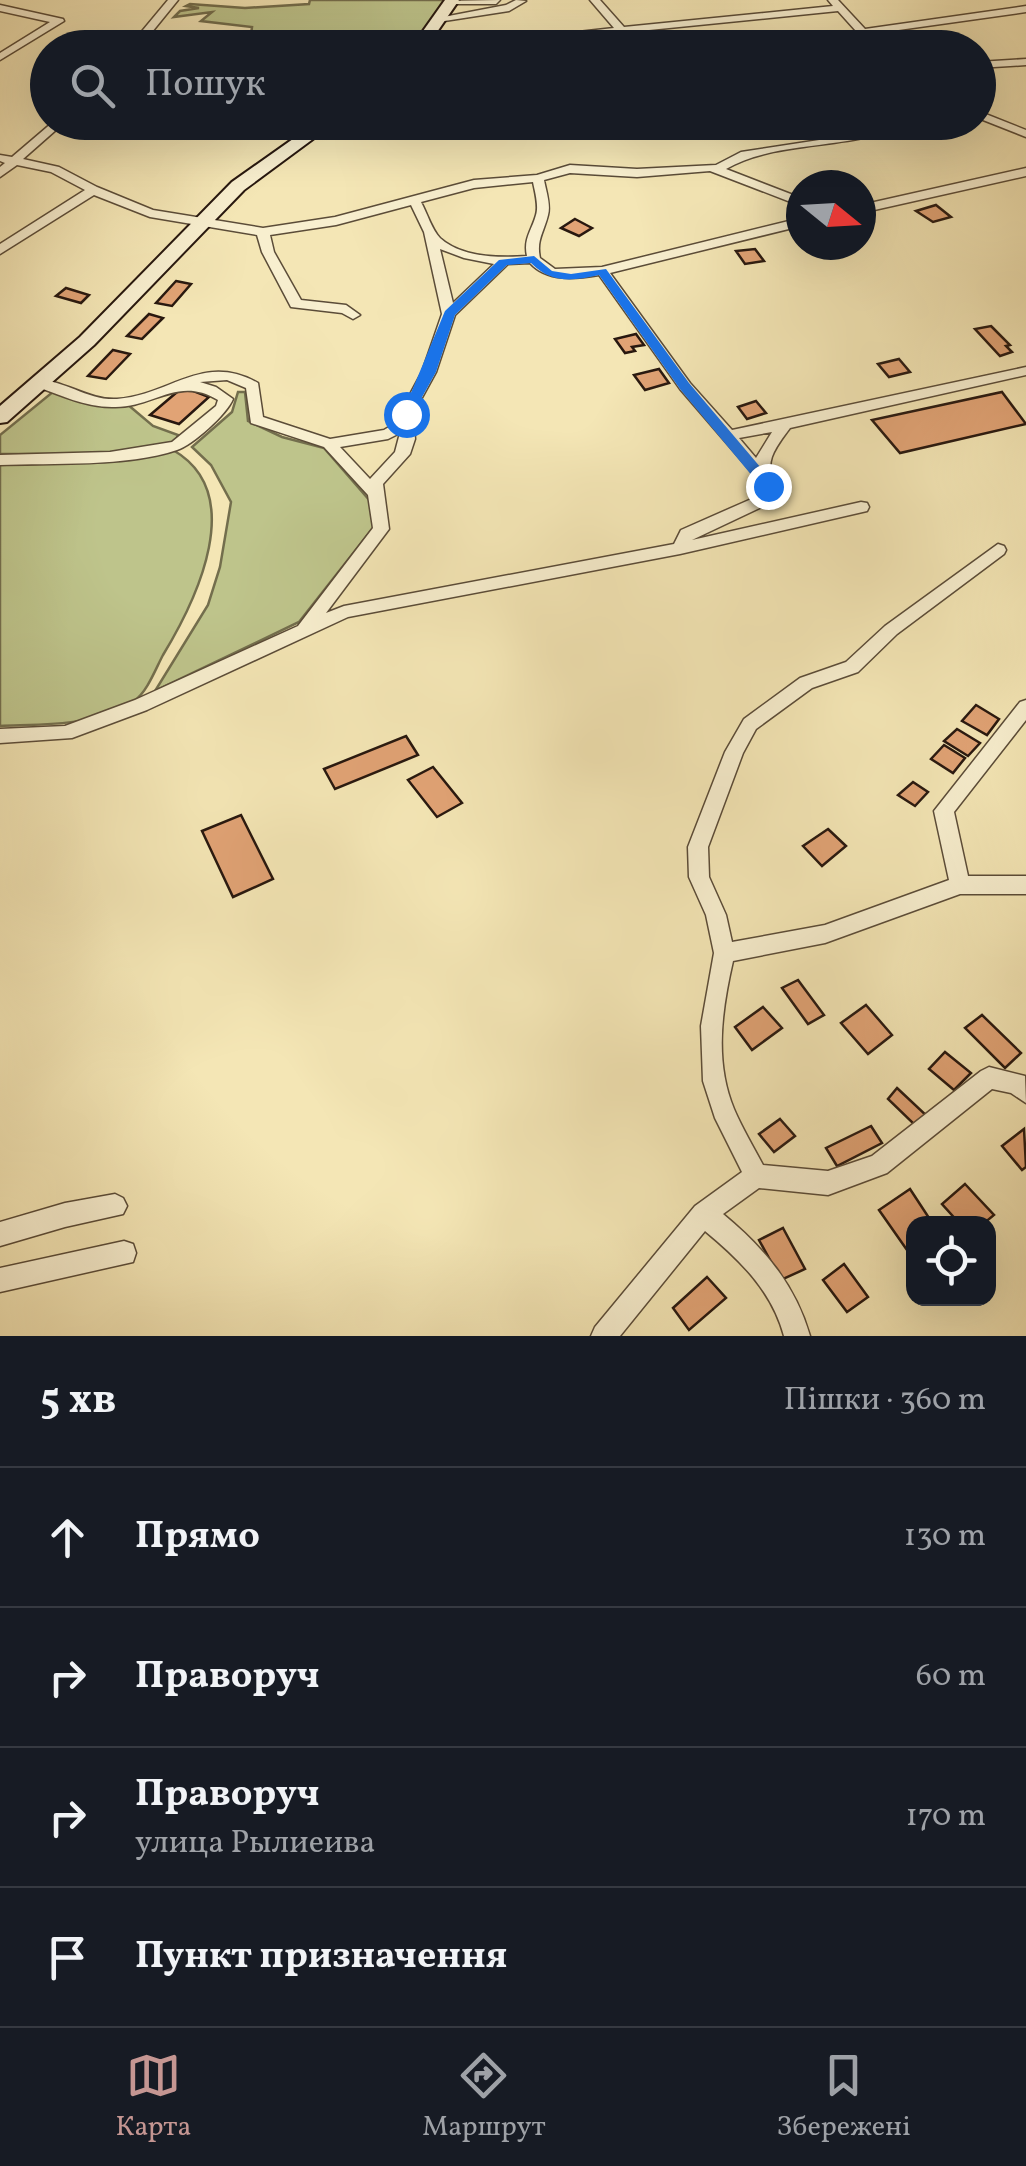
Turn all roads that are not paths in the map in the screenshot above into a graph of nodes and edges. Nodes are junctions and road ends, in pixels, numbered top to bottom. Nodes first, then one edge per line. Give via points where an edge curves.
1 (174, 0) edge
2 (452, 0) edge
3 (532, 0) edge
4 (595, 0) edge
5 (521, 1) edge
6 (836, 4) edge
7 (0, 8) edge
8 (1026, 9) edge
9 (452, 29) edge
10 (45, 30) edge
11 (148, 30) edge
12 (622, 30) junction
13 (862, 30) edge
14 (878, 30) edge
15 (30, 39) edge
16 (0, 56) edge
17 (1026, 62) edge
18 (996, 64) edge
19 (996, 122) edge
20 (1026, 134) edge
21 (40, 140) edge
22 (301, 140) edge
23 (833, 140) edge
24 (0, 158) edge
25 (16, 162) junction
26 (716, 169) junction
27 (0, 172) edge
28 (1026, 172) edge
29 (538, 178) junction
30 (93, 190) junction
31 (786, 196) edge
32 (414, 198) junction
33 (876, 206) edge
34 (201, 224) junction
35 (786, 226) edge
36 (263, 232) junction
37 (432, 238) junction
38 (0, 250) edge
39 (534, 259) junction
40 (503, 262) junction
41 (602, 271) junction
42 (450, 314) junction
43 (354, 315) dead end
44 (1026, 371) edge
45 (40, 384) junction
46 (184, 385) junction
47 (406, 414) junction
48 (0, 416) edge
49 (785, 426) junction
50 (727, 436) junction
51 (329, 444) junction
52 (0, 460) edge
53 (762, 474) junction
54 (374, 493) junction
55 (861, 508) dead end
56 (680, 548) junction
57 (998, 550) dead end
58 (304, 630) junction
59 (1026, 707) edge
60 (0, 736) edge
61 (960, 885) junction
62 (1026, 885) edge
63 (724, 952) junction
64 (1021, 1087) edge
65 (756, 1176) junction
66 (115, 1206) dead end
67 (703, 1214) junction
68 (0, 1234) edge
69 (124, 1253) dead end
70 (0, 1280) edge
71 (604, 1336) edge
72 (797, 1336) edge

1 - 11 street
2 - 5 street
2 - 9 main road
3 - 5 street
4 - 12 street
5 - 9 street
6 - 12 street
6 - 13 street
7 - 10 street via 59,22
8 - 14 street
9 - 12 street
15 - 16 street
17 - 18 street
19 - 20 street
21 - 25 street
22 - 34 main road via 254,172
23 - 26 street via 741,155
24 - 25 street
25 - 27 street
25 - 30 street via 55,169
26 - 29 street via 570,169
26 - 31 street
28 - 33 street
29 - 32 street
29 - 39 street via 545,204 530,250
30 - 34 street
30 - 38 street
32 - 36 street via 336,221
32 - 37 street
34 - 36 street
34 - 45 main road
35 - 41 street
36 - 43 street via 296,304
37 - 40 street via 455,254
37 - 42 street
39 - 40 street
39 - 41 street via 548,274 571,278
40 - 42 street
41 - 50 street
42 - 47 street
44 - 49 street
45 - 46 street via 118,403
45 - 48 main road
46 - 51 street via 208,375 243,380 254,386 256,420
46 - 52 street via 226,399 176,446 110,457
47 - 51 street via 388,434
47 - 54 street via 402,454 374,483
49 - 50 street
49 - 53 street via 764,454
50 - 53 street
51 - 54 street
53 - 56 street via 768,486 763,500 687,534
54 - 58 street via 383,510 381,529
55 - 56 street
56 - 58 street via 344,612
57 - 63 street via 852,667 806,683 750,724 698,847 699,877
58 - 60 street via 66,733
59 - 61 street via 944,811
61 - 62 street
61 - 63 street via 825,934
63 - 65 street via 710,1012 712,1062 719,1099
64 - 65 street via 989,1078 879,1165 828,1183
65 - 67 street
66 - 68 street
67 - 71 street
67 - 72 street via 772,1278
69 - 70 street

